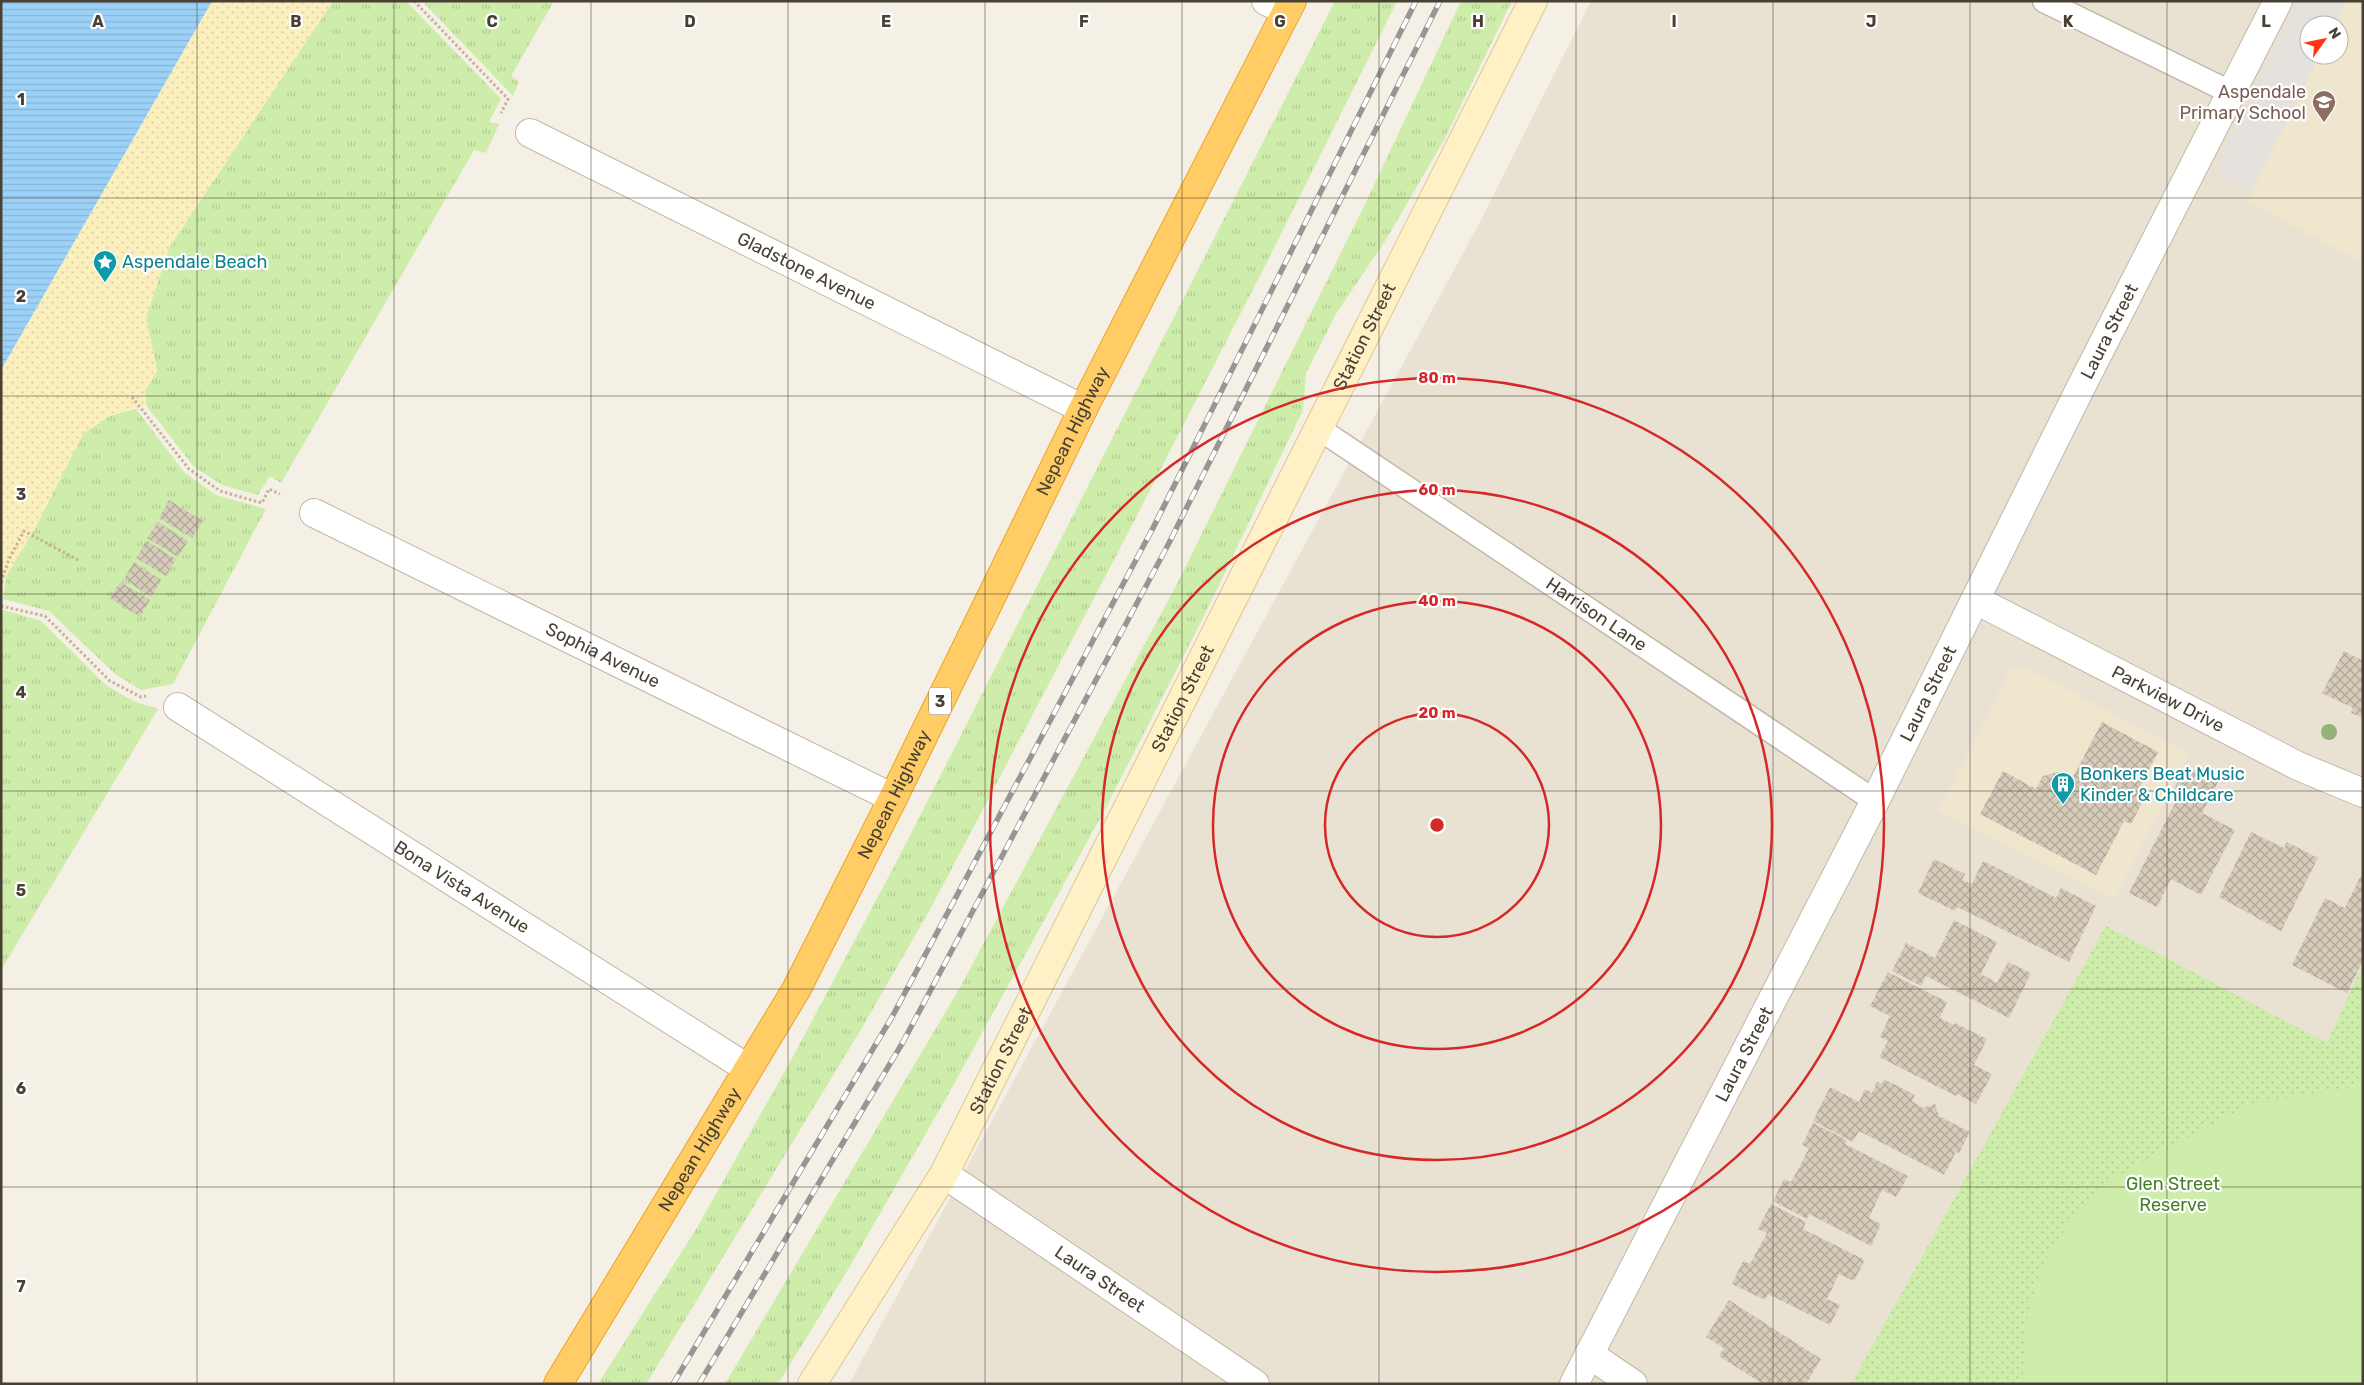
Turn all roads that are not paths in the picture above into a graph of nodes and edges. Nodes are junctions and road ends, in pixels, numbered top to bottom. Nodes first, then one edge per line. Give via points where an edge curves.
1 (1533, 1) edge
2 (2044, 1) edge
3 (2278, 1) edge
4 (1281, 5) edge
5 (2232, 93) junction
6 (530, 133) dead end
7 (1083, 409) junction
8 (1318, 428) junction
9 (314, 513) dead end
10 (1976, 600) junction
11 (166, 701) road end
12 (2363, 793) edge
13 (893, 798) junction
14 (1875, 801) junction
15 (747, 1068) junction
16 (944, 1174) junction
17 (1589, 1354) junction
18 (558, 1384) edge
19 (812, 1384) edge
20 (1255, 1384) edge
21 (1574, 1384) edge
22 (1633, 1384) edge

1 - 8 street, Station Street
2 - 5 lane
3 - 5 street, Laura Street
4 - 7 highway, Nepean Highway / 3
5 - 10 street, Laura Street
6 - 7 street, Gladstone Avenue
7 - 13 highway, Nepean Highway / 3
8 - 14 lane, Harrison Lane
8 - 16 street, Station Street
9 - 13 street, Sophia Avenue
10 - 12 street, Parkview Drive via 2298,766
10 - 14 street, Laura Street
11 - 15 street, Bona Vista Avenue
13 - 15 highway, Nepean Highway / 3 via 796,990
14 - 17 street, Laura Street
15 - 18 highway, Nepean Highway / 3
16 - 19 street, Station Street
16 - 20 street, Laura Street
17 - 21 street, Laura Street
17 - 22 street

